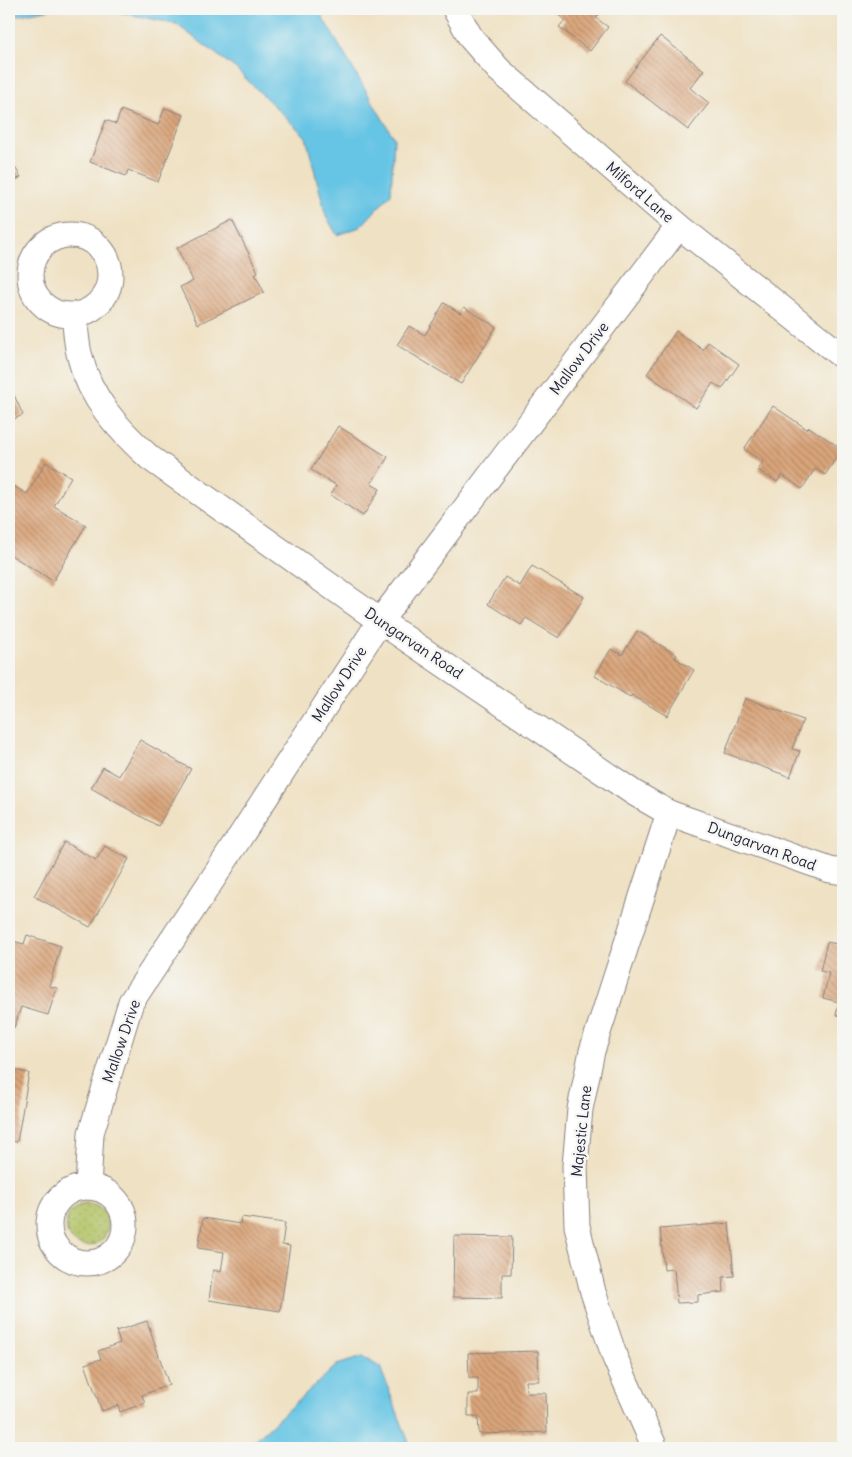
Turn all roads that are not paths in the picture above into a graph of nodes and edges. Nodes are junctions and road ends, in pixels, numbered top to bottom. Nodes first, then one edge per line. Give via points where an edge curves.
1 (455, 9) edge
2 (679, 226) junction
3 (74, 315) dead end
4 (843, 356) edge
5 (380, 621) junction
6 (669, 813) junction
7 (843, 872) edge
8 (88, 1187) dead end
9 (655, 1448) edge

1 - 2 street, Milford Lane via 471,38 499,70
2 - 4 street, Milford Lane
2 - 5 street, Mallow Drive
3 - 5 street, Dungarvan Road via 80,358 89,384 125,436 150,458
5 - 6 street, Dungarvan Road via 634,793
5 - 8 street, Mallow Drive via 131,1002 91,1133
6 - 7 street, Dungarvan Road
6 - 9 street, Majestic Lane via 592,1051 580,1109 575,1166 577,1226 593,1292 615,1358

